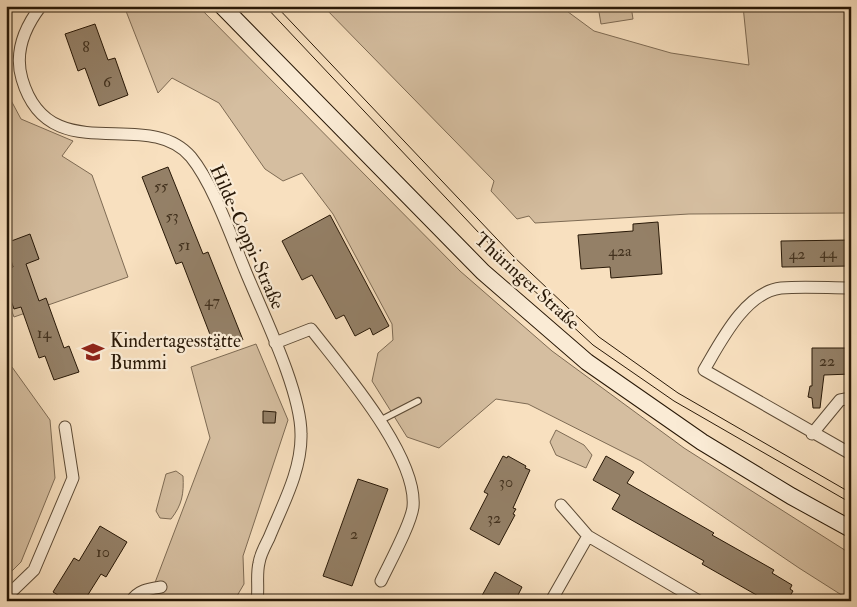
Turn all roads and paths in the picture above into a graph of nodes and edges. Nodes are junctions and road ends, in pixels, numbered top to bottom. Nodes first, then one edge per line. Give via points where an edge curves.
1 (41, 6) edge
2 (222, 6) edge
3 (851, 288) edge
4 (275, 343) junction
5 (851, 398) edge
6 (418, 401) dead end
7 (381, 420) junction
8 (65, 427) dead end
9 (812, 434) junction
10 (851, 454) edge
11 (561, 505) dead end
12 (851, 529) edge
13 (588, 536) junction
14 (382, 581) dead end
15 (161, 587) dead end
16 (680, 590) junction
17 (6, 597) edge
18 (131, 601) edge
19 (257, 601) edge
20 (551, 601) edge
21 (675, 601) edge
22 (699, 601) edge

1 - 4 street, Hilde-Coppi-Straße via 30,20 18,50 18,67 26,92 43,114 62,128 94,134 162,137 190,156 215,198
2 - 12 main road, Thüringer Straße via 483,272 587,362 702,442
3 - 9 street via 779,288 767,292 743,310 704,370
4 - 7 street via 311,329
4 - 19 street, Hilde-Coppi-Straße via 294,396 302,434 296,467 258,564
5 - 9 street via 840,400
6 - 7 lane
7 - 14 street via 410,480 413,508
8 - 17 street via 73,478 34,570
9 - 10 street
11 - 13 street
13 - 16 street
13 - 20 street
15 - 18 street via 146,589
16 - 21 street
16 - 22 street

